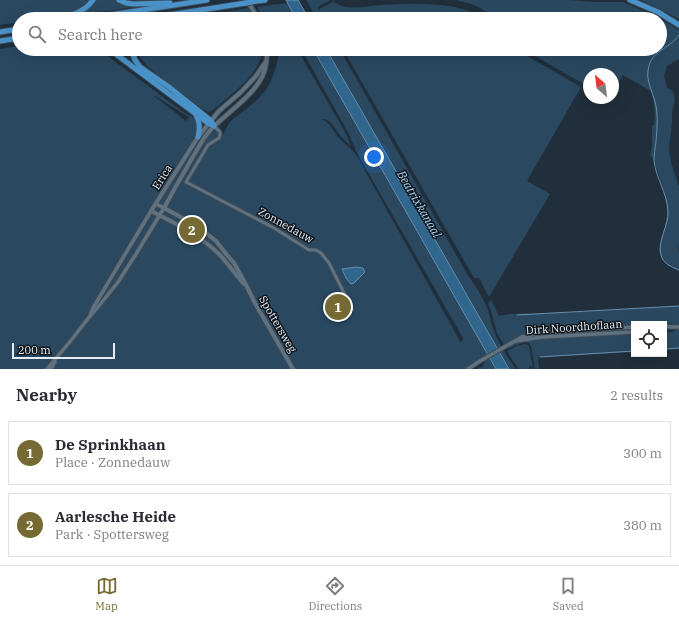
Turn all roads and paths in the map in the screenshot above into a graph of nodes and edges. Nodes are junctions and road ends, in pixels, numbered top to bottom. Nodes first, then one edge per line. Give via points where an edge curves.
1 (93, 0) edge
2 (119, 0) edge
3 (207, 0) edge
4 (265, 0) edge
5 (630, 0) edge
6 (248, 2) edge
7 (185, 3) junction
8 (79, 12) edge
9 (128, 12) edge
10 (190, 12) edge
11 (254, 12) edge
12 (658, 12) edge
13 (667, 18) edge
14 (679, 25) edge
15 (12, 30) edge
16 (0, 32) edge
17 (12, 39) edge
18 (0, 41) edge
19 (118, 56) edge
20 (134, 56) edge
21 (266, 56) edge
22 (266, 61) junction
23 (196, 114) junction
24 (209, 122) junction
25 (214, 126) junction
26 (198, 136) junction
27 (186, 182) joint
28 (156, 204) junction
29 (164, 208) junction
30 (151, 211) junction
31 (160, 215) junction
32 (247, 288) junction
33 (352, 309) dead end
34 (90, 316) junction
35 (631, 327) edge
36 (667, 327) edge
37 (678, 327) edge
38 (671, 328) junction
39 (667, 329) edge
40 (631, 332) edge
41 (515, 341) junction
42 (58, 356) junction
43 (47, 369) edge
44 (51, 369) edge
45 (293, 369) edge
46 (468, 369) edge

1 - 8 highway
2 - 7 highway via 133,4
3 - 7 highway
4 - 6 highway
5 - 12 highway
6 - 10 highway
6 - 11 main road
7 - 9 highway
13 - 14 highway
15 - 16 highway
17 - 18 highway
19 - 23 highway
20 - 24 highway via 140,67 169,87
21 - 22 main road, Erica
22 - 24 main road, Erica via 247,86
22 - 25 main road, Erica via 264,73 256,87
23 - 24 highway
23 - 26 highway via 200,125
24 - 25 highway
24 - 26 main road, Erica
25 - 27 street, Erica via 219,130 219,138 208,145
25 - 29 main road, Erica via 196,151
26 - 28 main road, Erica
27 - 33 street, Zonnedauw via 274,228 309,250 321,253 329,263
28 - 29 street, Spottersweg
28 - 30 main road, Erica
29 - 31 street, Erica
29 - 32 main road, Spottersweg via 197,226 216,242 234,263
30 - 31 main road, Spottersweg
30 - 34 street, Erica
31 - 32 main road, Spottersweg via 208,245
31 - 34 street, Erica via 118,282
32 - 45 main road, Spottersweg
34 - 42 street, Erica
35 - 41 street, Dirk Noordhoflaan via 539,333
36 - 38 street
37 - 38 street
38 - 39 street
40 - 41 street, Dirk Noordhoflaan
41 - 46 street, Dirk Noordhoflaan
42 - 43 street, Erica
42 - 44 street, Erica

